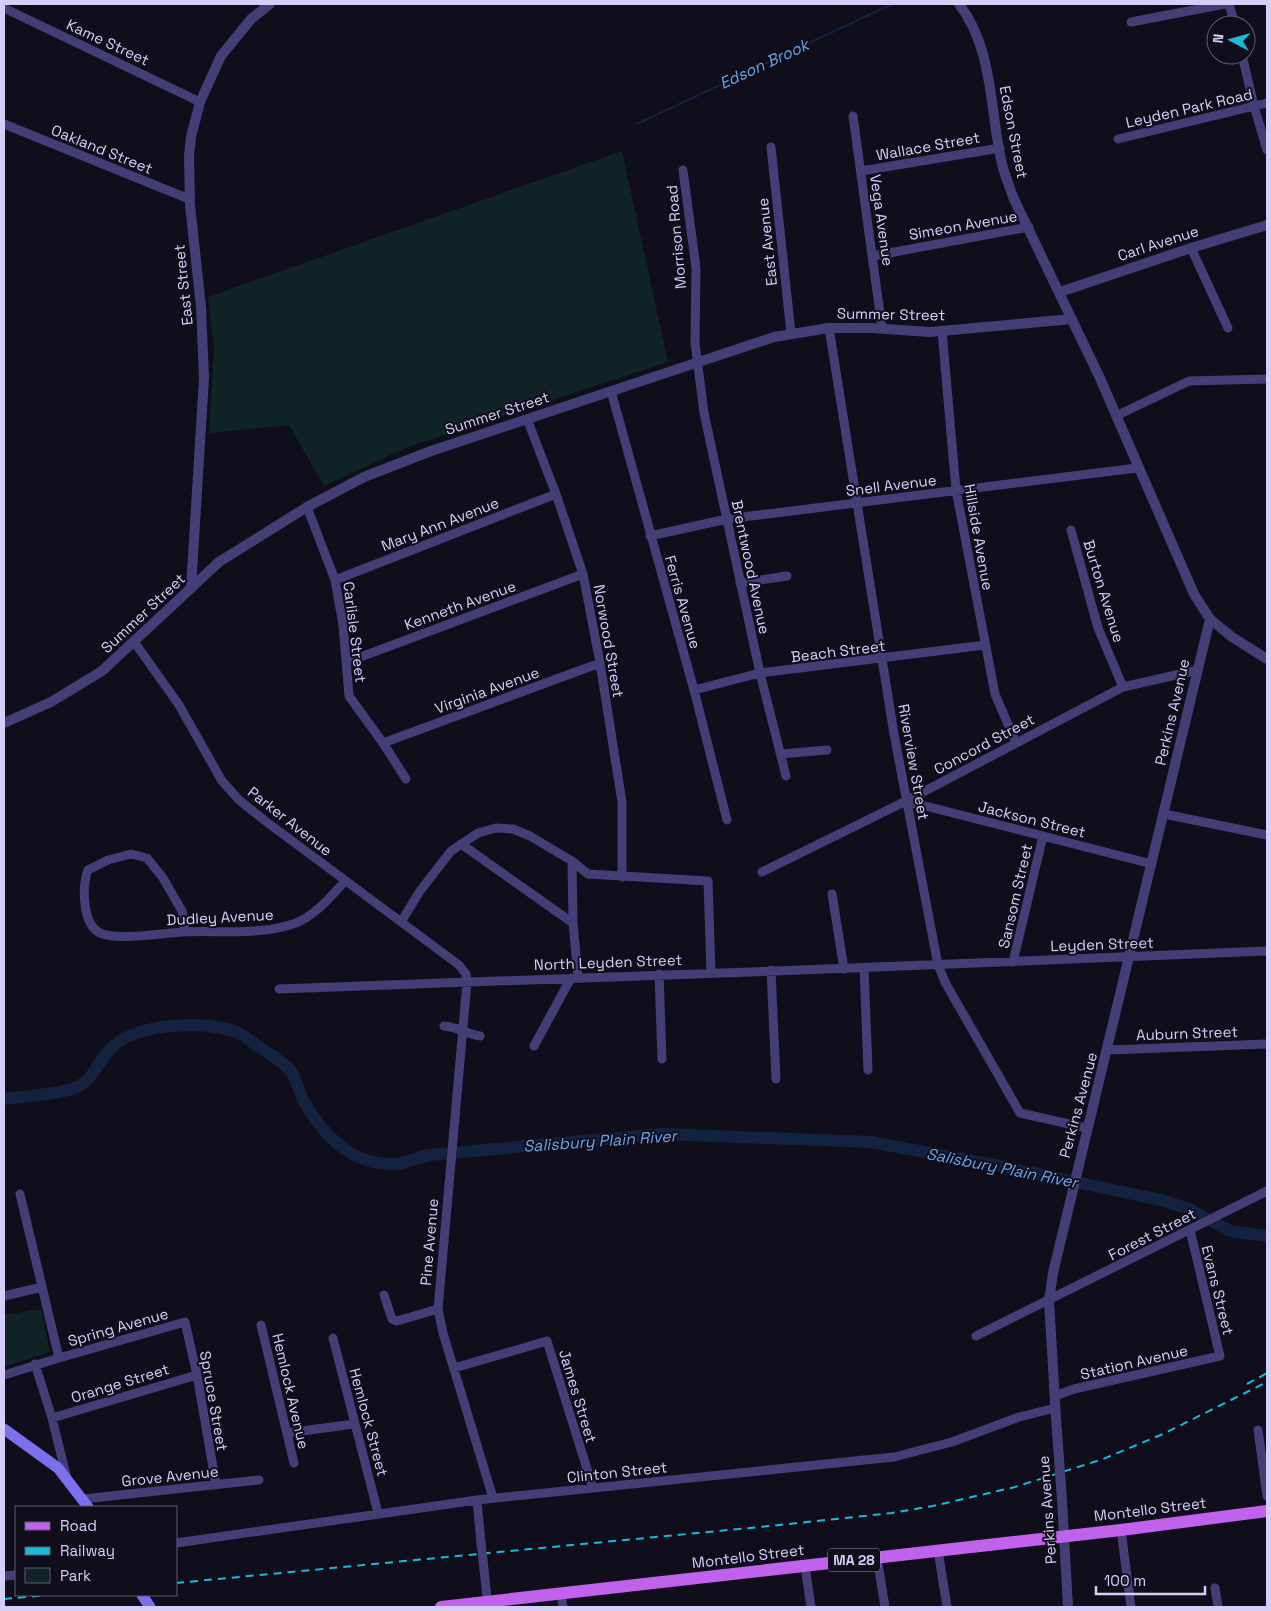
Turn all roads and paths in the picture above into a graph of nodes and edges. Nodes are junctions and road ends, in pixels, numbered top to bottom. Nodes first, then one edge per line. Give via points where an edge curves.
1 (270, 4) edge
2 (959, 4) edge
3 (1225, 4) edge
4 (4, 8) edge
5 (1130, 22) dead end
6 (1244, 65) edge
7 (200, 102) junction
8 (1267, 103) edge
9 (1254, 106) junction
10 (853, 116) dead end
11 (4, 124) edge
12 (1118, 139) dead end
13 (771, 147) dead end
14 (1000, 148) junction
15 (1267, 150) edge
16 (683, 170) dead end
17 (861, 171) junction
18 (190, 199) junction
19 (1267, 225) edge
20 (1029, 227) junction
21 (1191, 248) junction
22 (873, 256) junction
23 (1060, 292) junction
24 (1072, 319) junction
25 (829, 328) junction
26 (882, 328) junction
27 (1228, 328) dead end
28 (942, 331) junction
29 (791, 333) junction
30 (696, 362) junction
31 (1267, 379) edge
32 (612, 391) junction
33 (1116, 416) junction
34 (527, 419) junction
35 (1137, 468) junction
36 (956, 490) junction
37 (556, 494) junction
38 (858, 503) junction
39 (307, 507) junction
40 (727, 519) junction
41 (1071, 530) dead end
42 (650, 536) junction
43 (583, 574) junction
44 (787, 576) dead end
45 (335, 580) junction
46 (740, 583) junction
47 (191, 588) junction
48 (1210, 619) junction
49 (134, 643) junction
50 (985, 645) junction
51 (882, 660) junction
52 (1267, 660) edge
53 (347, 662) junction
54 (600, 663) junction
55 (1198, 670) junction
56 (760, 673) junction
57 (1123, 687) junction
58 (694, 690) junction
59 (4, 723) edge
60 (383, 743) junction
61 (1016, 743) junction
62 (827, 750) dead end
63 (780, 754) junction
64 (786, 776) dead end
65 (406, 779) dead end
66 (906, 800) junction
67 (1164, 814) junction
68 (727, 820) dead end
69 (1267, 835) edge
70 (1043, 836) junction
71 (461, 844) junction
72 (572, 861) junction
73 (1152, 864) junction
74 (762, 872) dead end
75 (622, 877) junction
76 (345, 881) junction
77 (832, 894) dead end
78 (401, 922) junction
79 (573, 923) junction
80 (185, 932) junction
81 (1267, 950) edge
82 (1131, 956) junction
83 (1014, 962) junction
84 (938, 965) junction
85 (864, 968) junction
86 (844, 969) junction
87 (771, 970) junction
88 (711, 972) junction
89 (659, 974) junction
90 (574, 977) junction
91 (467, 982) junction
92 (279, 989) dead end
93 (444, 1026) dead end
94 (462, 1031) junction
95 (480, 1036) dead end
96 (1267, 1044) edge
97 (534, 1046) dead end
98 (1108, 1050) junction
99 (662, 1059) dead end
100 (868, 1070) dead end
101 (776, 1079) dead end
102 (1087, 1128) junction
103 (1267, 1191) edge
104 (20, 1194) dead end
105 (1190, 1230) junction
106 (42, 1287) junction
107 (384, 1295) dead end
108 (4, 1296) edge
109 (1050, 1301) junction
110 (438, 1309) junction
111 (185, 1322) joint
112 (262, 1325) dead end
113 (976, 1336) dead end
114 (333, 1338) dead end
115 (1220, 1356) joint
116 (59, 1358) junction
117 (35, 1364) junction
118 (454, 1368) junction
119 (197, 1374) junction
120 (4, 1375) edge
121 (1055, 1396) junction
122 (1056, 1413) junction
123 (52, 1418) junction
124 (354, 1424) junction
125 (1258, 1430) dead end
126 (5, 1432) edge
127 (287, 1433) junction
128 (294, 1463) dead end
129 (66, 1476) junction
130 (259, 1480) dead end
131 (216, 1485) junction
132 (593, 1488) junction
133 (1267, 1496) edge
134 (493, 1498) junction
135 (477, 1500) junction
136 (86, 1503) edge
137 (1267, 1511) edge
138 (378, 1512) junction
139 (1121, 1530) junction
140 (1064, 1535) junction
141 (178, 1542) edge
142 (938, 1550) junction
143 (877, 1557) junction
144 (805, 1566) junction
145 (1215, 1588) dead end
146 (561, 1594) junction
147 (143, 1596) edge
148 (488, 1605) edge
149 (150, 1607) edge
150 (441, 1607) edge
151 (563, 1607) edge
152 (811, 1607) edge
153 (885, 1607) edge
154 (943, 1607) edge
155 (947, 1607) edge
156 (1068, 1607) edge
157 (1131, 1607) edge
158 (1218, 1607) edge

1 - 7 street, East Street via 251,19 221,56
2 - 14 street, Edson Street via 970,18 985,57
3 - 5 street
4 - 7 street, Kame Street
6 - 9 street
7 - 18 street, East Street via 188,156
8 - 9 street, Leyden Park Road
9 - 12 street, Leyden Park Road
9 - 15 street
10 - 17 street, Vega Avenue
11 - 18 street, Oakland Street
13 - 29 street, East Avenue
14 - 17 street, Wallace Street
14 - 20 street, Edson Street via 1013,197
16 - 30 street, Morrison Road via 696,268
17 - 22 street, Vega Avenue
18 - 47 street, East Street via 201,307 204,378
19 - 21 street, Carl Avenue
20 - 22 street, Simeon Avenue
20 - 23 street, Edson Street
21 - 23 street, Carl Avenue
21 - 27 street
22 - 26 street, Vega Avenue
23 - 24 street
24 - 28 street, Summer Street
24 - 33 street
25 - 26 street, Summer Street
25 - 29 street, Summer Street
25 - 38 street, Riverview Street
26 - 28 street, Summer Street
28 - 36 street, Hillside Avenue
29 - 30 street, Summer Street
30 - 32 street, Summer Street
30 - 40 street, Brentwood Avenue via 708,438
31 - 33 street via 1189,381
32 - 34 street, Summer Street
32 - 42 street, Ferris Avenue
33 - 35 street
34 - 37 street, Norwood Street
34 - 39 street, Summer Street via 389,466
35 - 36 street, Snell Avenue
35 - 48 street via 1188,584
36 - 38 street, Snell Avenue
36 - 50 street, Hillside Avenue
37 - 43 street, Norwood Street
37 - 45 street, Mary Ann Avenue
38 - 40 street, Snell Avenue
38 - 51 street, Riverview Street
39 - 45 street, Carlisle Street
39 - 47 street, Summer Street via 219,562
40 - 42 street, Snell Avenue
40 - 46 street, Brentwood Avenue
41 - 57 street, Burton Avenue via 1098,628
42 - 58 street, Ferris Avenue
43 - 53 street, Kenneth Avenue
43 - 54 street, Norwood Street
44 - 46 street
45 - 53 street, Carlisle Street
46 - 56 street, Brentwood Avenue
47 - 49 street, Summer Street
48 - 52 street
48 - 55 street, Perkins Avenue
49 - 59 street, Summer Street via 84,683
49 - 76 street, Parker Avenue via 179,705 222,781 233,794
50 - 51 street, Beach Street
50 - 61 street, Hillside Avenue via 995,694
51 - 56 street, Beach Street
51 - 66 street, Riverview Street
53 - 60 street, Carlisle Street via 349,696
54 - 60 street, Virginia Avenue
54 - 75 street, Norwood Street via 622,802
55 - 57 street, Concord Street
55 - 67 street, Perkins Avenue
56 - 58 street, Beach Street
56 - 63 street, Brentwood Avenue
57 - 61 street, Concord Street
58 - 68 street, Ferris Avenue
60 - 65 street, Carlisle Street
61 - 66 street, Concord Street
62 - 63 street
63 - 64 street, Brentwood Avenue
66 - 70 street, Jackson Street
66 - 74 street, Concord Street
66 - 84 street, Riverview Street
67 - 69 street
67 - 73 street, Perkins Avenue
70 - 73 street, Jackson Street
70 - 83 street, Sansom Street
71 - 72 street via 484,830 507,828 530,836
71 - 78 street via 451,851 426,883
71 - 79 street
72 - 75 street via 588,874
72 - 79 street
73 - 82 street, Perkins Avenue
75 - 88 street via 708,881
76 - 78 street, Parker Avenue
76 - 80 street, Dudley Avenue via 312,914 298,922 264,930
77 - 86 street
78 - 91 street, Parker Avenue via 459,965 466,974
79 - 90 street
80 - 80 street, Dudley Avenue via 110,935 98,932 88,919 86,873 102,862 136,854 147,858 182,911
81 - 82 street, Leyden Street
82 - 83 street, Leyden Street
82 - 98 street, Perkins Avenue
83 - 84 street, Leyden Street
84 - 85 street, North Leyden Street
84 - 102 street, Riverview Street via 1020,1113
85 - 86 street, North Leyden Street
85 - 100 street
86 - 87 street, North Leyden Street
87 - 88 street, North Leyden Street
87 - 101 street
88 - 89 street, North Leyden Street
89 - 90 street, North Leyden Street
89 - 99 street
90 - 91 street, North Leyden Street
90 - 97 street
91 - 92 street, North Leyden Street
91 - 94 street, Pine Avenue
93 - 94 street via 458,1027
94 - 95 street
94 - 110 street, Pine Avenue
96 - 98 street, Auburn Street
98 - 102 street, Perkins Avenue
102 - 109 street, Perkins Avenue via 1053,1273
103 - 105 street, Forest Street
104 - 106 street, Spring Avenue
105 - 109 street, Forest Street
105 - 115 street, Evans Street
106 - 108 street
106 - 116 street, Spring Avenue
107 - 110 street via 392,1319 396,1321
109 - 113 street, Forest Street
109 - 121 street, Perkins Avenue
110 - 118 street, Pine Avenue
111 - 116 street, Spring Avenue
111 - 119 street, Spruce Street
112 - 127 street, Hemlock Avenue
114 - 124 street, Hemlock Street
115 - 121 street, Station Avenue
116 - 117 street, Spring Avenue
117 - 120 street, Spring Avenue
117 - 123 street
118 - 132 street, James Street via 547,1341
118 - 134 street, Pine Avenue
119 - 123 street, Orange Street
119 - 131 street, Spruce Street
121 - 122 street, Perkins Avenue
122 - 132 street, Clinton Street via 1019,1417 952,1442 894,1457
122 - 140 street, Perkins Avenue, bridge
123 - 129 street
124 - 127 street
124 - 138 street, Hemlock Street
125 - 133 street
126 - 129 main road
127 - 128 street, Hemlock Avenue
129 - 136 main road
130 - 131 street, Grove Avenue
131 - 136 street, Grove Avenue
132 - 134 street, Clinton Street
134 - 135 street, Clinton Street
135 - 138 street, Clinton Street
135 - 148 street, bridge
137 - 139 main road, Montello Street / MA 28
138 - 141 street, Clinton Street
139 - 140 main road, Montello Street / MA 28
139 - 157 street
140 - 142 main road, Montello Street / MA 28
140 - 156 street, Perkins Avenue
142 - 143 main road, Montello Street / MA 28
142 - 155 street
143 - 144 main road, Montello Street / MA 28
143 - 153 street
144 - 146 main road, Montello Street / MA 28
144 - 152 street
145 - 158 street
146 - 148 main road, Montello Street / MA 28
146 - 151 street
147 - 149 main road
148 - 150 main road, Montello Street / MA 28
154 - 155 street

